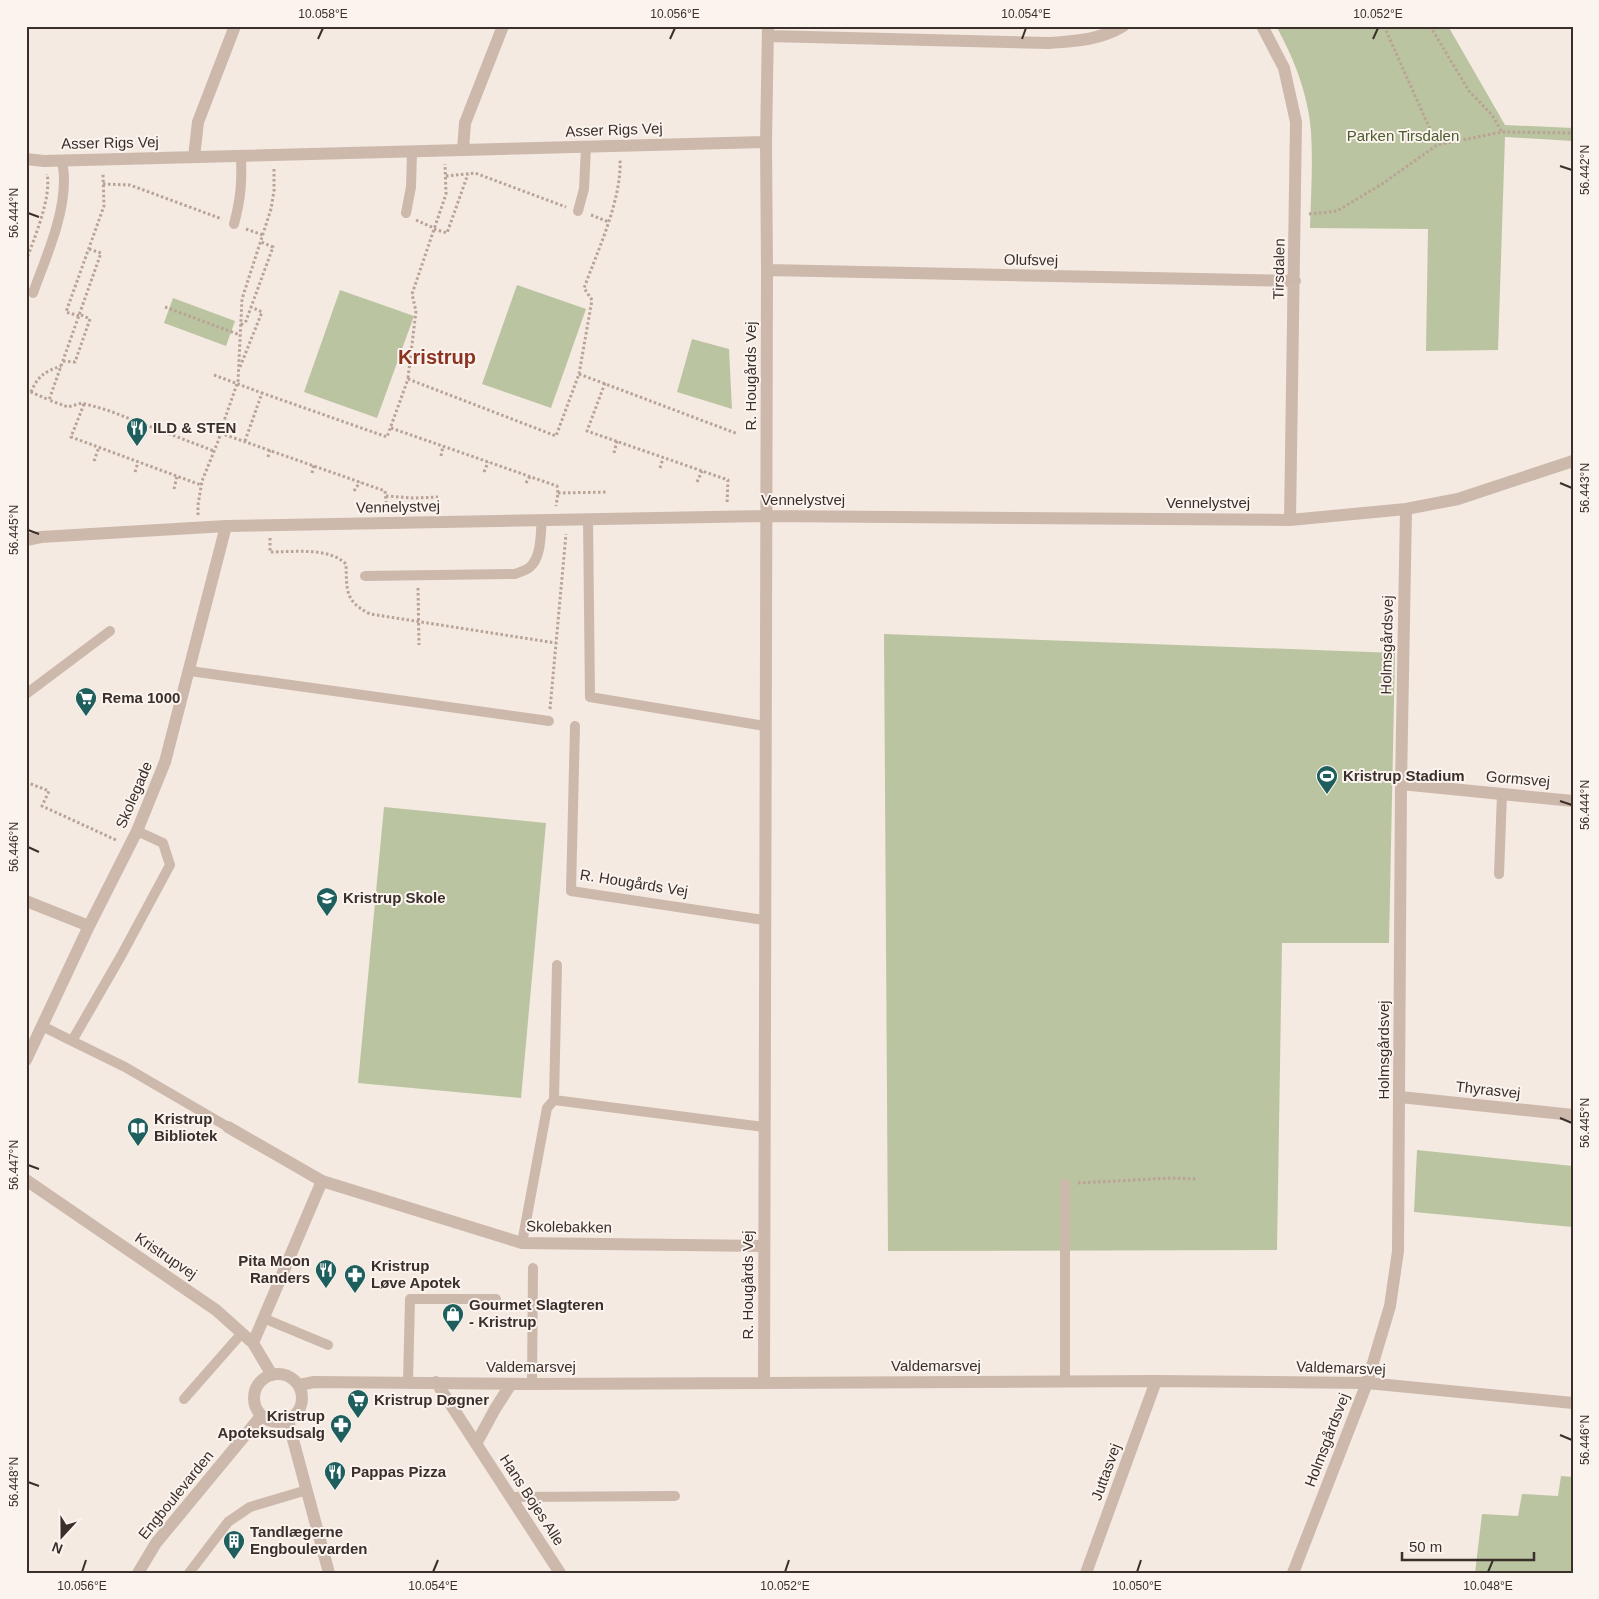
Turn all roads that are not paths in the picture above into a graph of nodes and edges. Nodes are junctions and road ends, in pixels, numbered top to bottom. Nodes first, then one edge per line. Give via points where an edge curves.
1 (235, 26) edge
2 (503, 26) edge
3 (1123, 26) edge
4 (1262, 26) edge
5 (768, 31) edge
6 (766, 142) junction
7 (586, 147) junction
8 (464, 150) junction
9 (412, 151) junction
10 (241, 156) junction
11 (194, 157) junction
12 (26, 159) edge
13 (62, 160) junction
14 (578, 211) road end
15 (406, 213) road end
16 (234, 224) road end
17 (767, 270) junction
18 (1295, 282) junction
19 (33, 293) dead end
20 (1573, 461) edge
21 (1406, 509) junction
22 (766, 516) junction
23 (588, 519) junction
24 (554, 520) junction
25 (1290, 520) junction
26 (226, 526) junction
27 (26, 540) edge
28 (366, 576) dead end
29 (110, 631) dead end
30 (190, 671) junction
31 (26, 694) edge
32 (549, 721) road end
33 (575, 726) dead end
34 (765, 726) junction
35 (1401, 784) junction
36 (1502, 794) junction
37 (1573, 801) edge
38 (137, 831) junction
39 (1499, 874) dead end
40 (26, 901) edge
41 (764, 920) junction
42 (89, 926) junction
43 (557, 965) dead end
44 (42, 1026) junction
45 (72, 1041) junction
46 (26, 1060) edge
47 (1400, 1097) junction
48 (554, 1100) junction
49 (1573, 1115) edge
50 (228, 1127) joint
51 (764, 1127) junction
52 (26, 1180) edge
53 (322, 1181) junction
54 (1065, 1184) road end
55 (522, 1243) junction
56 (764, 1246) junction
57 (533, 1268) dead end
58 (496, 1299) dead end
59 (263, 1318) junction
60 (242, 1333) junction
61 (253, 1343) junction
62 (328, 1345) dead end
63 (272, 1375) junction
64 (1156, 1381) junction
65 (408, 1382) junction
66 (436, 1382) junction
67 (764, 1382) junction
68 (1065, 1382) junction
69 (1367, 1383) junction
70 (511, 1384) junction
71 (532, 1384) junction
72 (299, 1386) junction
73 (184, 1398) dead end
74 (1573, 1403) edge
75 (260, 1416) junction
76 (288, 1421) junction
77 (476, 1444) junction
78 (307, 1490) junction
79 (675, 1496) dead end
80 (511, 1497) junction
81 (138, 1573) edge
82 (190, 1573) edge
83 (329, 1573) edge
84 (560, 1573) edge
85 (1086, 1573) edge
86 (1293, 1573) edge

1 - 11 street via 198,122
2 - 8 street via 465,124
3 - 5 street via 1088,40 1049,43
4 - 18 street, Tirsdalen via 1284,68 1296,122
5 - 6 street, R. Hougårds Vej
6 - 7 street, Asser Rigs Vej
6 - 17 street, R. Hougårds Vej
7 - 8 street, Asser Rigs Vej
7 - 14 lane via 584,189
8 - 9 street, Asser Rigs Vej
9 - 10 street, Asser Rigs Vej
9 - 15 lane
10 - 11 street, Asser Rigs Vej
10 - 16 lane via 242,188
11 - 13 street, Asser Rigs Vej
12 - 13 street, Asser Rigs Vej
13 - 19 lane via 61,207
17 - 18 street, Olufsvej
17 - 22 street, R. Hougårds Vej
18 - 25 street, Tirsdalen
20 - 21 street, Vennelystvej via 1458,499
21 - 25 street, Vennelystvej
21 - 35 street, Holmsgårdsvej
22 - 23 street, Vennelystvej
22 - 25 street, Vennelystvej
22 - 34 street, R. Hougårds Vej
23 - 24 street, Vennelystvej
23 - 34 lane via 590,697
24 - 26 street, Vennelystvej
24 - 28 lane via 529,568 515,574
26 - 27 street, Vennelystvej
26 - 30 street, Skolegade
29 - 31 lane
30 - 32 lane
30 - 38 street, Skolegade via 166,762
33 - 41 lane, R. Hougårds Vej via 570,891
34 - 41 street, R. Hougårds Vej
35 - 36 street, Gormsvej
35 - 47 street, Holmsgårdsvej
36 - 37 street, Gormsvej
36 - 39 lane
38 - 42 street, Skolegade
38 - 45 lane via 163,843 170,865
40 - 42 street
41 - 51 street, R. Hougårds Vej
42 - 44 street, Skolegade
43 - 48 lane
44 - 45 lane
44 - 46 street, Skolegade
45 - 50 lane via 125,1067
47 - 49 street, Thyrasvej
47 - 69 street, Holmsgårdsvej via 1398,1251 1390,1306
48 - 51 lane
48 - 55 lane via 547,1108
50 - 53 street, Skolebakken
51 - 56 street, R. Hougårds Vej
52 - 60 street, Kristrupvej via 216,1310
53 - 55 street, Skolebakken
53 - 59 street
54 - 68 lane
55 - 56 street, Skolebakken
56 - 67 street, R. Hougårds Vej
57 - 71 lane
58 - 65 lane via 410,1299
59 - 61 street
59 - 62 lane
60 - 61 street, Kristrupvej
60 - 73 lane
61 - 63 street, Kristrupvej
63 - 72 street via 287,1376
63 - 75 street via 260,1382 254,1396
64 - 68 street, Valdemarsvej
64 - 69 street, Valdemarsvej
64 - 85 street, Juttasvej
65 - 66 street, Valdemarsvej
65 - 72 street, Valdemarsvej via 314,1382
66 - 70 street, Valdemarsvej
66 - 77 street, Hans Bojes Alle
67 - 68 street, Valdemarsvej
67 - 71 street, Valdemarsvej
69 - 74 street, Valdemarsvej
69 - 86 street, Holmsgårdsvej
70 - 71 street, Valdemarsvej
70 - 77 street
72 - 76 street via 301,1405
75 - 76 street via 274,1423
75 - 81 street, Engboulevarden via 156,1543
76 - 78 street
77 - 80 street, Hans Bojes Alle
78 - 82 lane via 250,1507 228,1522
78 - 83 street
79 - 80 lane
80 - 84 street, Hans Bojes Alle

